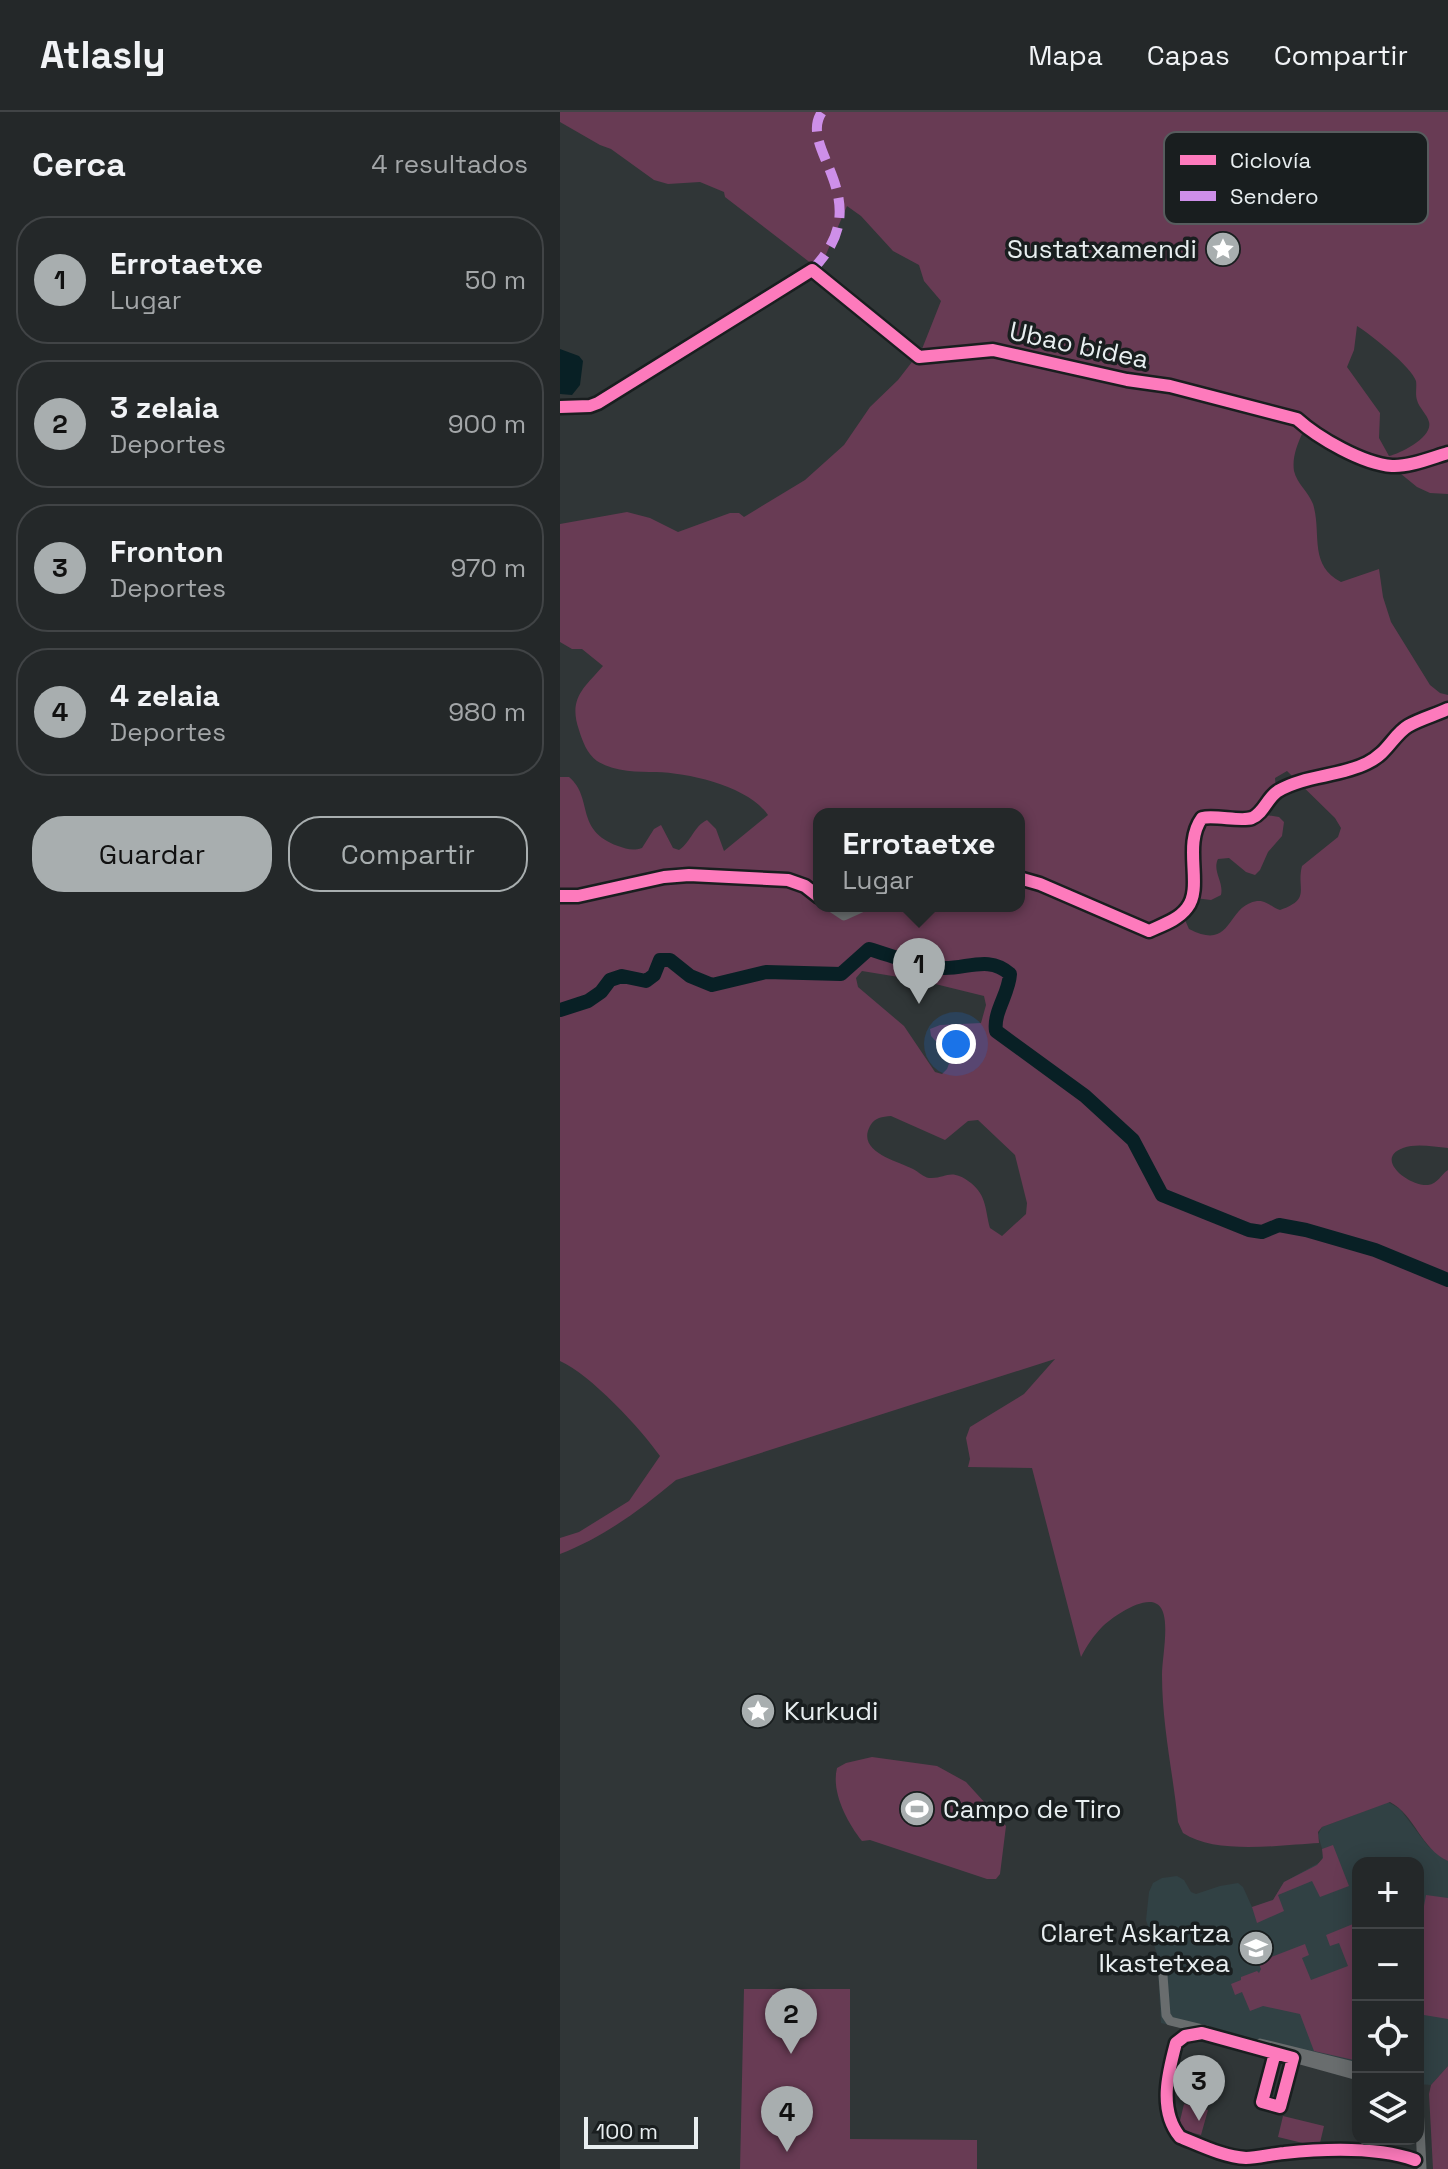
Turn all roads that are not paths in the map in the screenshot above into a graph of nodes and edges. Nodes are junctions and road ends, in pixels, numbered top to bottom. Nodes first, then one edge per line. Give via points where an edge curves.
1 (560, 407) edge
2 (1448, 453) edge
3 (1448, 709) edge
4 (1025, 880) edge
5 (813, 892) edge
6 (560, 896) edge
7 (1162, 1962) dead end
8 (1275, 2053) junction
9 (1293, 2058) junction
10 (1352, 2066) edge
11 (1352, 2074) edge
12 (1381, 2145) edge
13 (1419, 2147) joint
14 (1379, 2152) junction
15 (1415, 2164) edge
16 (1422, 2169) edge

1 - 2 street, Ubao bidea via 598,403 812,270 919,357 993,350 1170,386 1297,419 1361,458 1393,466
3 - 4 street via 1406,727 1386,751 1367,763 1275,792 1250,819 1202,818 1193,830 1193,897 1172,921 1149,931
5 - 6 street via 788,880 689,875
7 - 10 street via 1170,2021
8 - 9 street
8 - 9 street via 1262,2102 1280,2107
8 - 14 street via 1202,2033 1180,2038 1166,2089 1180,2137 1245,2158
9 - 11 street
12 - 14 street
13 - 15 street
13 - 16 street
14 - 15 street

